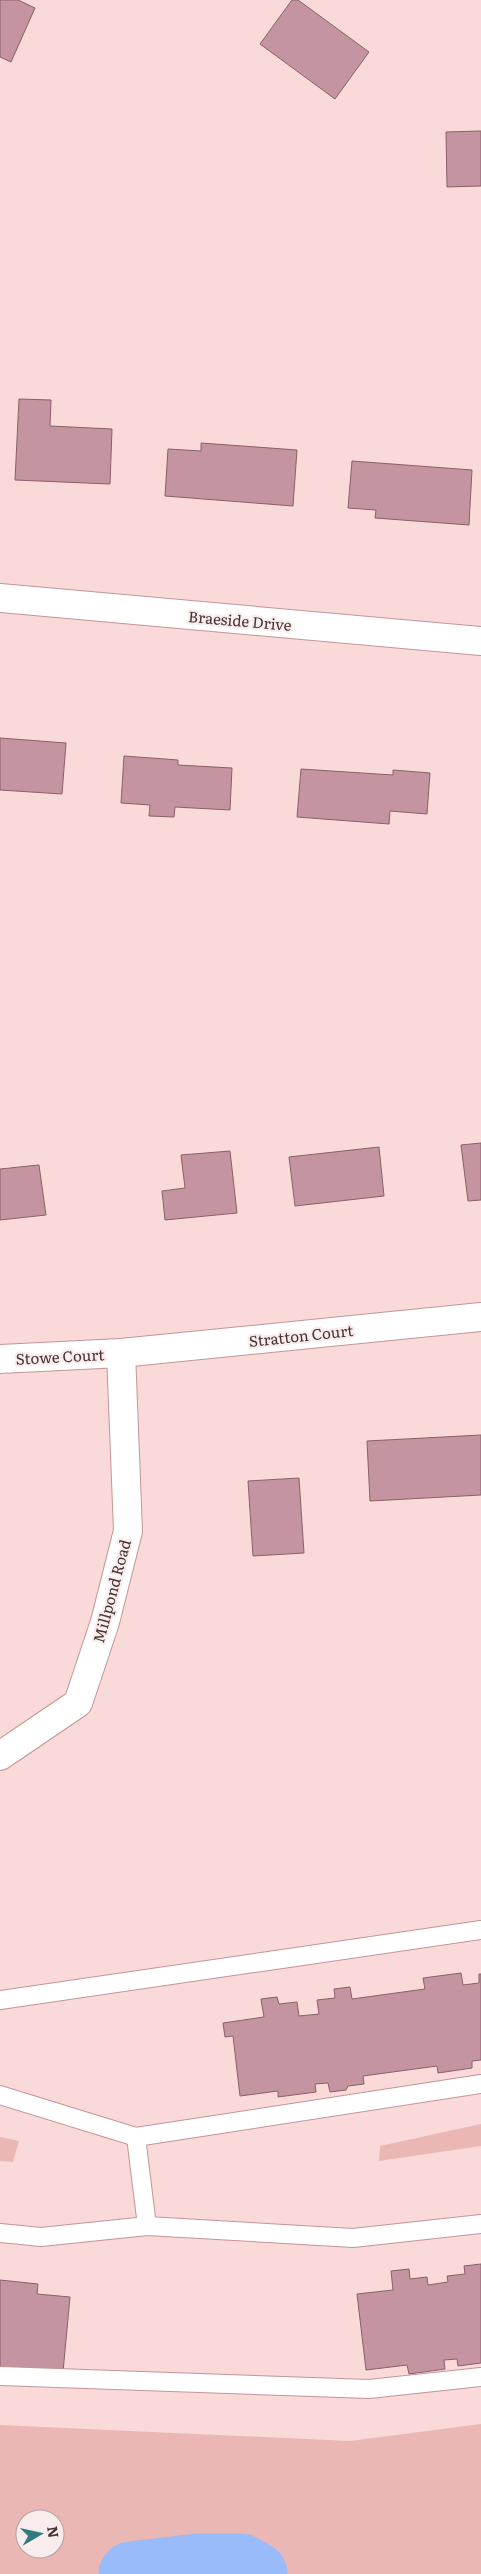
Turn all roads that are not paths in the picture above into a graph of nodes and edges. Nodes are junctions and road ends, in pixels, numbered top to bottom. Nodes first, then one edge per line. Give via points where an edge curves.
1 (0, 598) edge
2 (481, 641) edge
3 (481, 1318) edge
4 (121, 1353) junction
5 (0, 1359) edge
6 (0, 1756) edge
7 (481, 1930) edge
8 (0, 2000) edge
9 (481, 2084) edge
10 (0, 2096) edge
11 (136, 2137) junction
12 (481, 2224) edge
13 (147, 2226) junction
14 (0, 2233) edge
15 (0, 2376) edge
16 (481, 2377) edge

1 - 2 street, Braeside Drive
3 - 4 street, Stratton Court
4 - 5 street, Stowe Court
4 - 6 street, Millpond Road via 128,1531 104,1622 78,1703
7 - 8 lane
9 - 11 lane
10 - 11 lane
11 - 13 lane
12 - 13 lane via 353,2238
13 - 14 lane via 41,2237
15 - 16 lane via 369,2389

